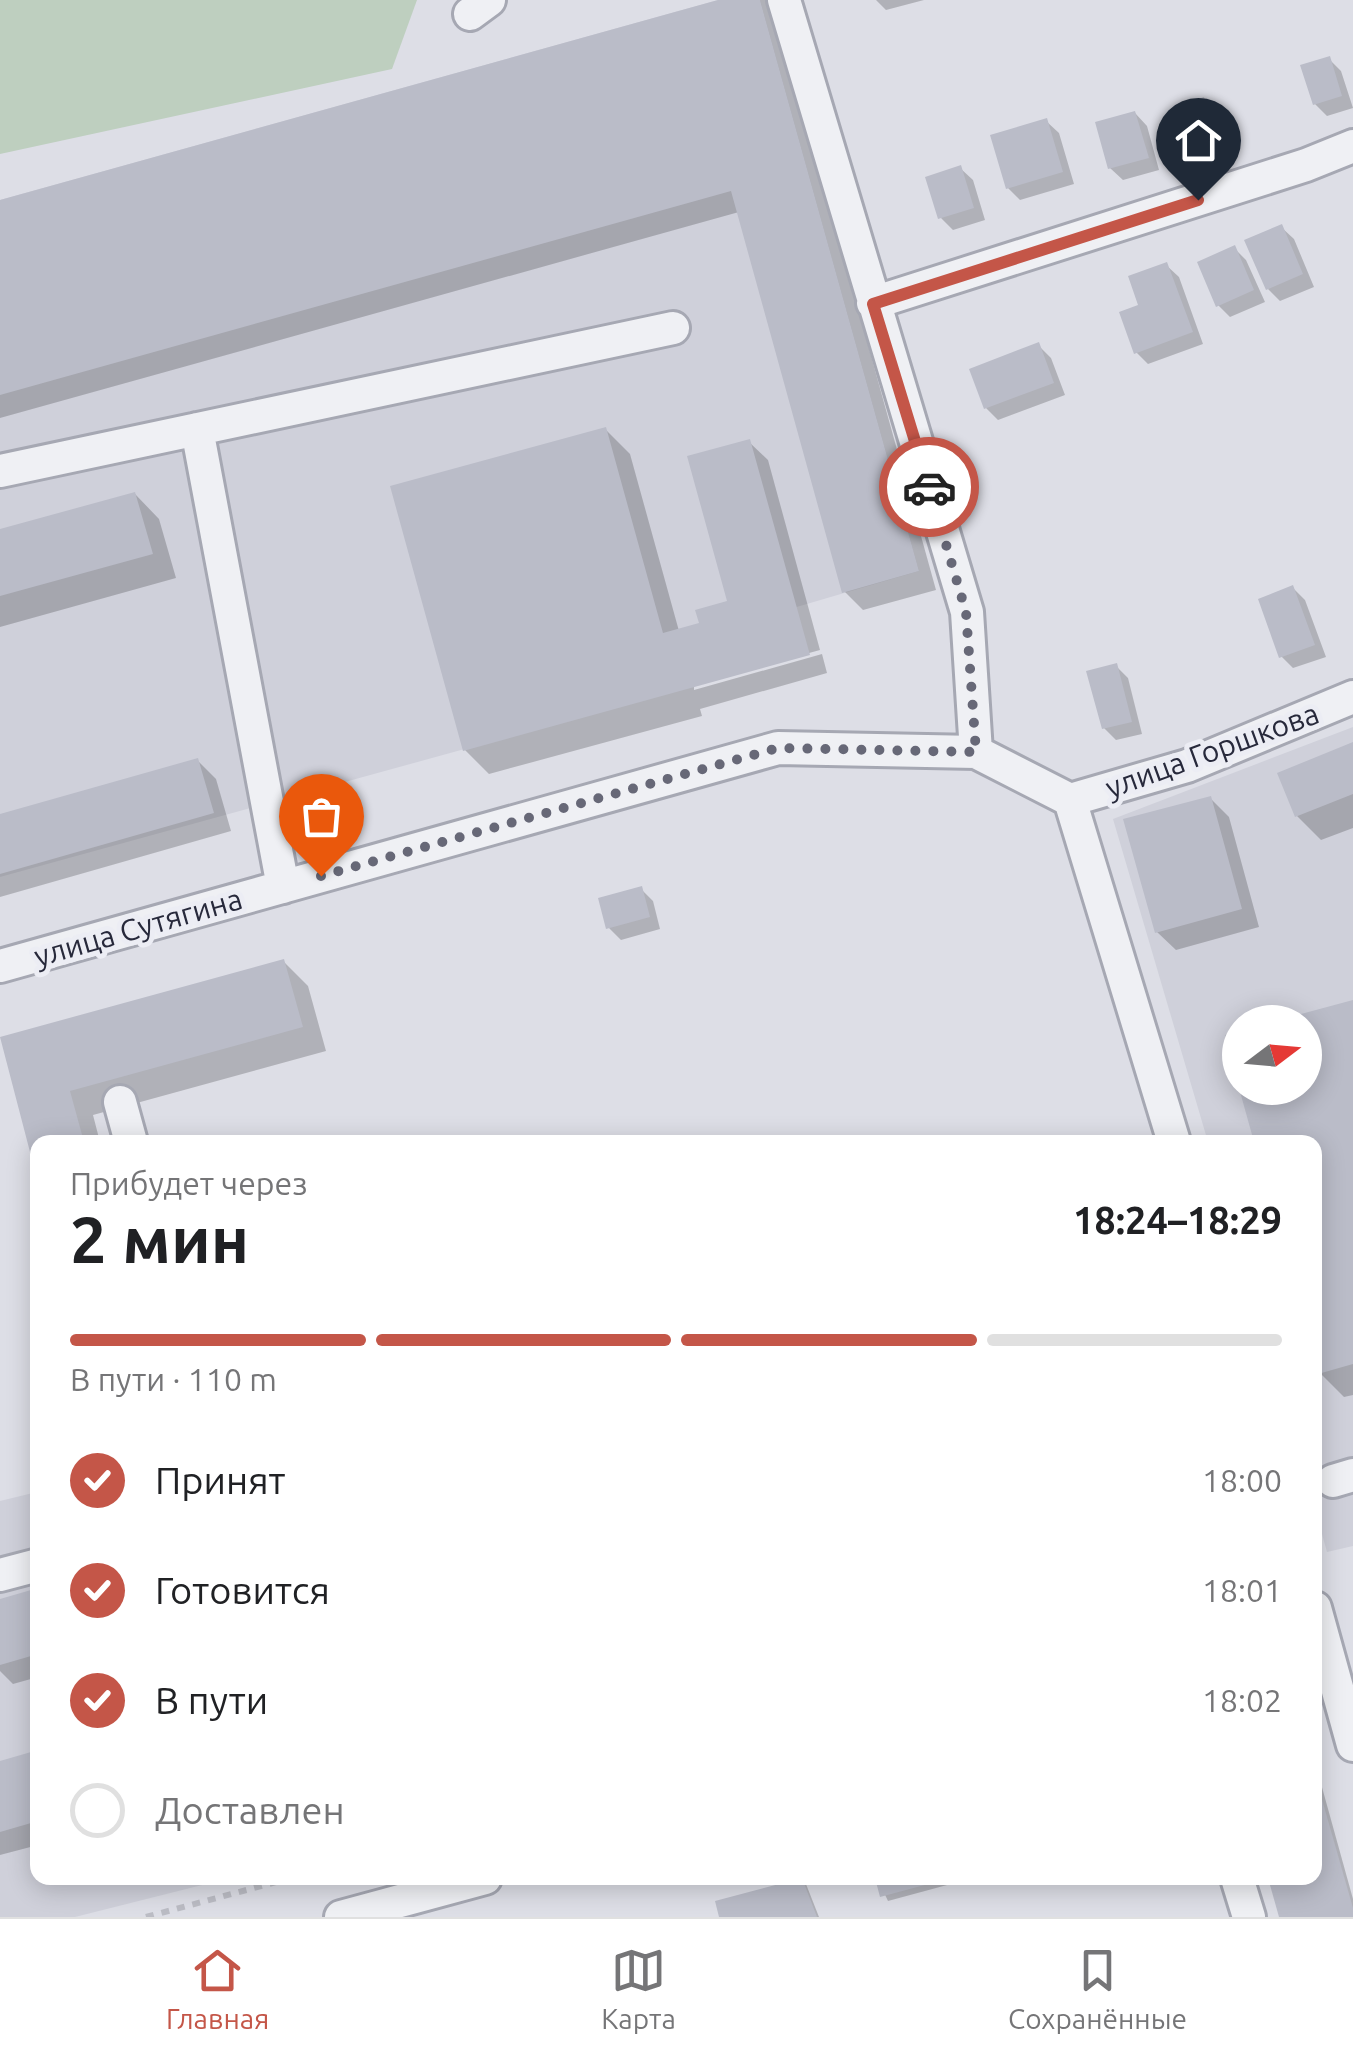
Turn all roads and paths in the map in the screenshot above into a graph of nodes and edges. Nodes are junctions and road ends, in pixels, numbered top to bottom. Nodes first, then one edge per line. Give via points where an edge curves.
1 (784, 0) edge
2 (1353, 146) edge
3 (873, 304) junction
4 (673, 328) dead end
5 (197, 429) junction
6 (0, 471) edge
7 (1353, 697) edge
8 (976, 752) junction
9 (1070, 800) junction
10 (283, 887) junction
11 (0, 966) edge
12 (120, 1102) dead end
13 (129, 1135) edge
14 (1172, 1135) edge
15 (30, 1567) edge
16 (0, 1574) edge
17 (1322, 1624) edge
18 (1332, 1647) edge
19 (1353, 1744) edge
20 (265, 1885) edge
21 (448, 1885) edge
22 (1239, 1885) edge
23 (146, 1917) edge
24 (341, 1917) edge
25 (1249, 1917) edge

1 - 3 street
2 - 3 street
3 - 8 street via 966,612
4 - 5 street
5 - 6 street
5 - 10 street
7 - 9 street, улица Горшкова via 1187,766
8 - 9 street
8 - 10 street, улица Сутягина via 778,748
9 - 14 street
10 - 11 street, улица Сутягина
12 - 13 street
15 - 16 street
17 - 18 street
18 - 19 street
20 - 23 path
21 - 24 street
22 - 25 street

